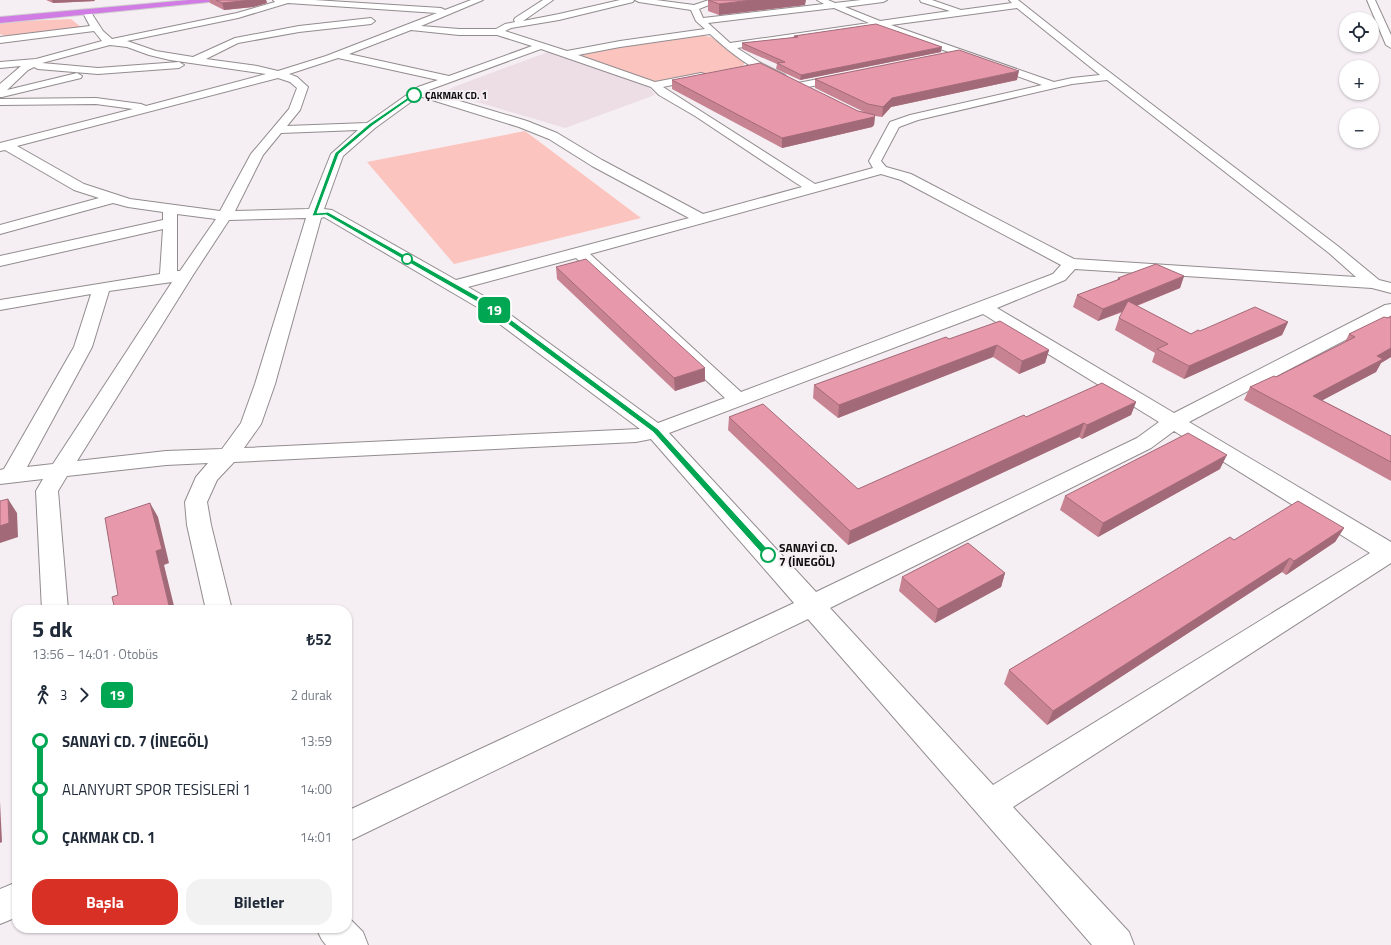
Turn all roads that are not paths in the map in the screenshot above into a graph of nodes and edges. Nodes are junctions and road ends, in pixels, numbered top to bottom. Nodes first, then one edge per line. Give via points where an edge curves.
1 (176, 0) edge
2 (209, 0) edge
3 (277, 0) edge
4 (367, 0) edge
5 (412, 0) edge
6 (479, 0) edge
7 (549, 0) edge
8 (630, 0) edge
9 (639, 0) edge
10 (717, 0) edge
11 (821, 0) edge
12 (883, 0) edge
13 (924, 0) edge
14 (1371, 0) edge
15 (295, 1) edge
16 (1016, 3) edge
17 (352, 5) junction
18 (834, 5) junction
19 (390, 8) junction
20 (695, 8) junction
21 (259, 9) junction
22 (449, 12) junction
23 (962, 12) junction
24 (87, 13) junction
25 (274, 14) dead end
26 (0, 15) edge
27 (0, 20) edge
28 (297, 20) dead end
29 (372, 21) dead end
30 (702, 21) junction
31 (880, 25) junction
32 (508, 26) junction
33 (319, 27) junction
34 (96, 28) junction
35 (408, 28) junction
36 (170, 29) junction
37 (713, 31) junction
38 (498, 32) junction
39 (192, 35) dead end
40 (383, 38) junction
41 (0, 40) edge
42 (215, 40) dead end
43 (109, 42) junction
44 (230, 44) junction
45 (1391, 45) edge
46 (540, 46) junction
47 (728, 46) junction
48 (961, 53) junction
49 (568, 54) junction
50 (338, 55) junction
51 (940, 57) edge
52 (41, 60) junction
53 (200, 60) junction
54 (0, 65) edge
55 (31, 65) junction
56 (759, 67) junction
57 (745, 69) edge
58 (98, 71) junction
59 (277, 74) junction
60 (710, 75) edge
61 (851, 75) edge
62 (1109, 77) junction
63 (450, 79) junction
64 (655, 85) junction
65 (1054, 85) junction
66 (798, 86) junction
67 (0, 90) edge
68 (418, 92) junction
69 (811, 92) edge
70 (0, 94) edge
71 (0, 102) edge
72 (150, 109) junction
73 (370, 126) junction
74 (277, 130) junction
75 (3, 146) edge
76 (880, 170) junction
77 (814, 189) junction
78 (114, 198) junction
79 (314, 215) junction
80 (170, 216) junction
81 (225, 216) junction
82 (702, 219) junction
83 (0, 230) edge
84 (579, 252) junction
85 (0, 261) edge
86 (1071, 264) junction
87 (185, 274) junction
88 (168, 277) junction
89 (1373, 283) junction
90 (454, 286) junction
91 (102, 287) junction
92 (1391, 288) edge
93 (0, 305) edge
94 (984, 307) junction
95 (1391, 308) edge
96 (738, 400) junction
97 (1173, 422) junction
98 (656, 431) junction
99 (228, 456) junction
100 (59, 470) junction
101 (6, 477) edge
102 (1390, 552) edge
103 (55, 605) edge
104 (218, 605) edge
105 (813, 605) junction
106 (990, 804) junction
107 (352, 825) edge
108 (12, 901) edge
109 (0, 907) edge
110 (339, 933) edge
111 (350, 945) edge
112 (1116, 945) edge

1 - 26 highway
2 - 24 highway
3 - 15 street
4 - 17 street
5 - 19 street
6 - 22 street
7 - 32 street
8 - 32 street
9 - 20 street
10 - 20 street
11 - 18 street
12 - 18 street
13 - 23 street
14 - 45 street
15 - 17 street
15 - 21 street
16 - 23 street
16 - 62 street
17 - 19 street
18 - 30 street
18 - 31 street
19 - 22 street
20 - 30 street
21 - 25 street
21 - 36 street
22 - 35 street
23 - 31 street
24 - 27 highway
24 - 34 street
28 - 33 street
29 - 33 street
30 - 37 street
31 - 47 street
31 - 48 street
32 - 38 street
33 - 40 street
33 - 44 street via 235,41
34 - 41 street
34 - 43 street
35 - 38 street
35 - 40 street
36 - 39 street
36 - 43 street
37 - 47 street
37 - 49 street
38 - 46 street
40 - 50 street
42 - 44 street
43 - 52 street
43 - 53 street via 128,44 156,55
44 - 53 street
46 - 49 street
46 - 63 street
47 - 56 street
48 - 51 street
48 - 65 street
49 - 64 street
50 - 59 street
50 - 63 street
52 - 54 street
52 - 55 street
53 - 58 street via 173,66
53 - 59 street
55 - 58 street
55 - 67 street via 24,68
56 - 57 street
56 - 66 street
58 - 70 street
59 - 72 street
59 - 74 street via 299,81 303,86 294,110
60 - 64 street
61 - 66 street
62 - 65 street
62 - 89 street via 1334,250
63 - 68 street
64 - 77 street via 663,93
65 - 76 street via 888,124 875,161
66 - 69 street
68 - 73 street
68 - 82 street via 523,124 553,136 597,163
71 - 72 street via 96,101
72 - 75 street
73 - 74 street
73 - 79 street via 337,154
74 - 81 street via 257,154
75 - 78 street via 79,187
76 - 77 street
76 - 86 street via 906,177
77 - 82 street
78 - 80 street
78 - 83 street
79 - 81 street
79 - 90 street via 326,213
79 - 99 street via 251,424
80 - 81 street
80 - 85 street
80 - 88 street
81 - 87 street
82 - 84 street
84 - 90 street
84 - 96 street
86 - 89 street
86 - 94 street via 1059,277
87 - 88 street
87 - 100 street
88 - 91 street
89 - 92 street
90 - 98 street via 483,302
91 - 93 street
91 - 101 street via 83,347
94 - 96 street
94 - 97 street
95 - 97 street
96 - 98 street
97 - 102 street
97 - 105 street via 1144,443
98 - 99 street via 636,436
98 - 105 street
99 - 100 street via 166,458
99 - 104 street via 207,477 196,502
100 - 101 street
100 - 103 street via 47,491
102 - 106 street
105 - 106 street
105 - 107 street
106 - 112 street
108 - 109 street
110 - 111 street

